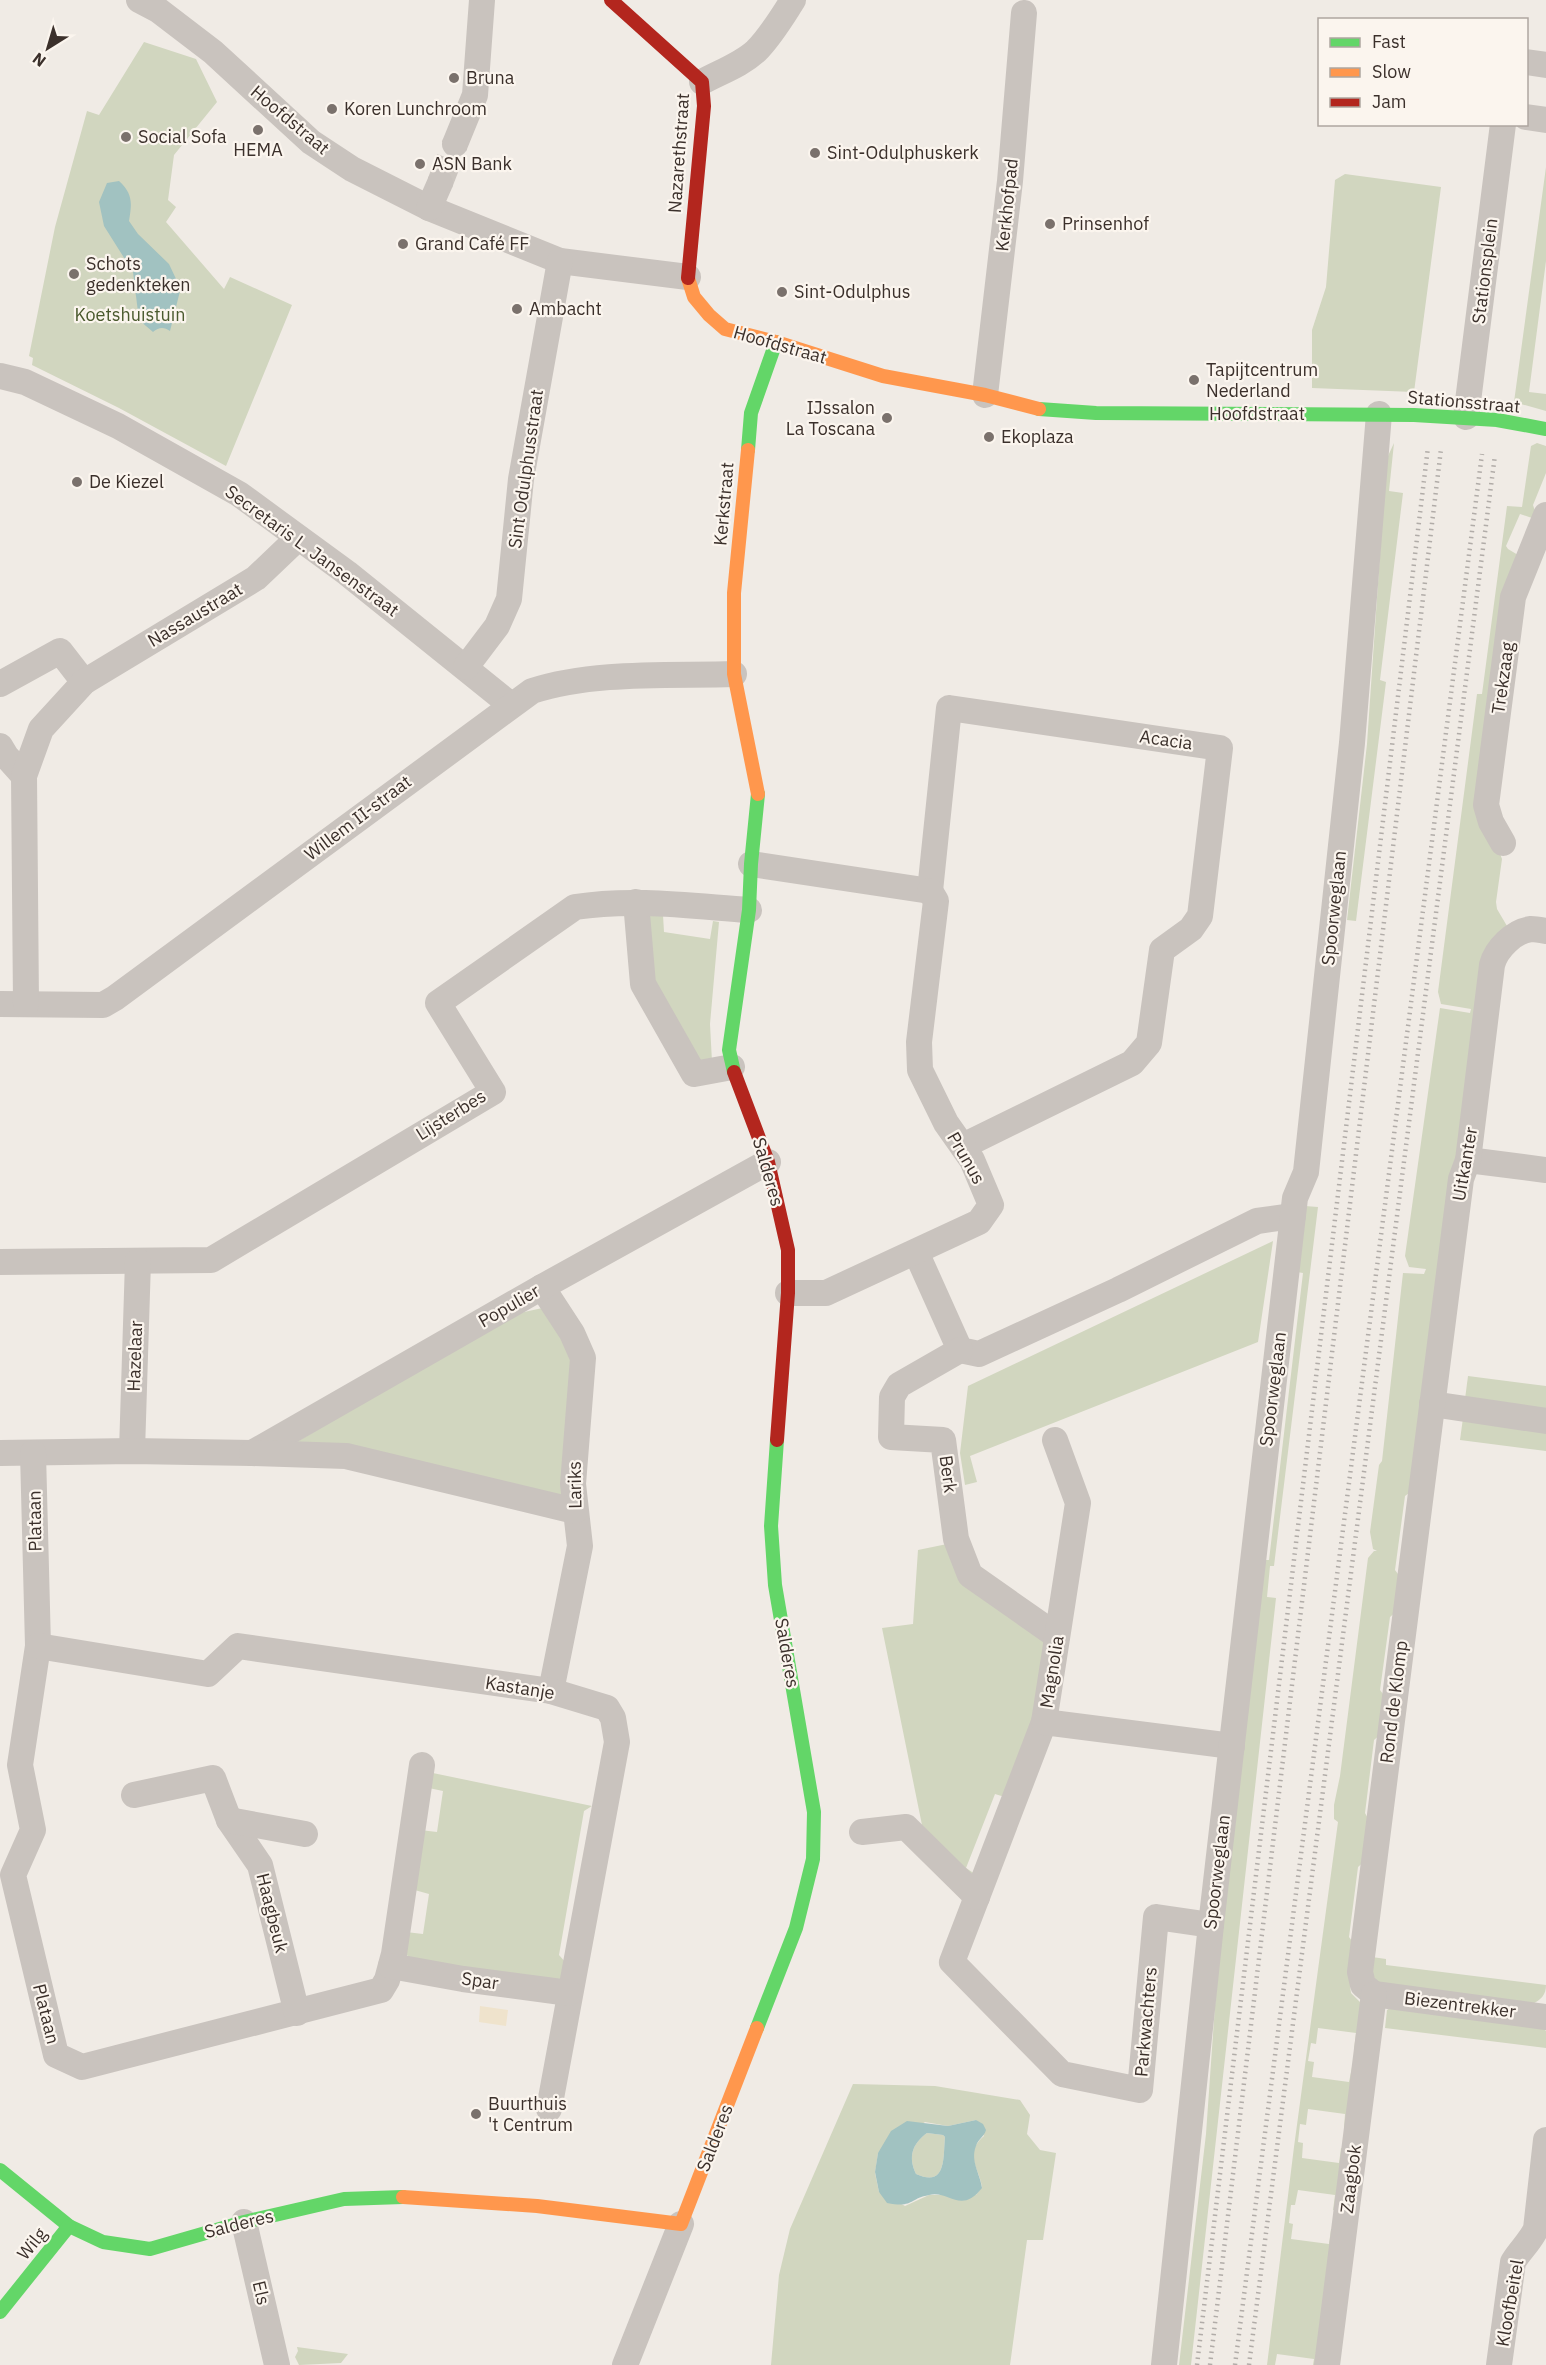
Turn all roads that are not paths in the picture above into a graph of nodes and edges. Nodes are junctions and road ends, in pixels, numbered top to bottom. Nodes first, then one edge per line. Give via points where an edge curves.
1 (482, 0) edge
2 (611, 0) edge
3 (793, 0) edge
4 (154, 3) edge
5 (1024, 14) dead end
6 (1528, 62) edge
7 (1546, 65) edge
8 (702, 82) junction
9 (1528, 117) edge
10 (1546, 120) edge
11 (1503, 126) edge
12 (455, 144) tunnel mouth
13 (440, 183) tunnel mouth
14 (429, 208) junction
15 (560, 261) junction
16 (688, 277) junction
17 (776, 342) junction
18 (0, 376) edge
19 (986, 395) junction
20 (1379, 414) junction
21 (1466, 417) junction
22 (1546, 429) edge
23 (1546, 515) edge
24 (298, 538) junction
25 (466, 667) junction
26 (734, 674) junction
27 (84, 682) junction
28 (0, 684) edge
29 (511, 705) junction
30 (0, 746) edge
31 (24, 776) junction
32 (1503, 843) dead end
33 (751, 864) junction
34 (930, 891) junction
35 (636, 902) junction
36 (749, 910) junction
37 (1546, 931) edge
38 (0, 1004) edge
39 (26, 1004) junction
40 (732, 1067) junction
41 (963, 1146) junction
42 (1468, 1160) junction
43 (768, 1162) junction
44 (1546, 1170) edge
45 (1293, 1216) junction
46 (916, 1252) junction
47 (138, 1261) junction
48 (0, 1262) edge
49 (542, 1287) junction
50 (788, 1293) junction
51 (960, 1350) junction
52 (1432, 1404) junction
53 (1546, 1421) edge
54 (1056, 1440) dead end
55 (132, 1451) junction
56 (0, 1453) edge
57 (33, 1453) junction
58 (252, 1453) junction
59 (574, 1511) junction
60 (1057, 1636) junction
61 (38, 1646) junction
62 (551, 1691) junction
63 (1044, 1722) junction
64 (1232, 1746) junction
65 (422, 1765) dead end
66 (134, 1795) dead end
67 (229, 1820) junction
68 (862, 1832) dead end
69 (305, 1834) dead end
70 (977, 1897) junction
71 (1211, 1925) junction
72 (952, 1962) joint
73 (391, 1966) junction
74 (569, 1993) junction
75 (1374, 1994) junction
76 (297, 2013) junction
77 (1546, 2017) edge
78 (549, 2109) dead end
79 (1546, 2140) edge
80 (0, 2170) edge
81 (244, 2222) junction
82 (681, 2224) junction
83 (69, 2226) junction
84 (0, 2312) edge
85 (277, 2365) edge
86 (625, 2365) edge
87 (1164, 2365) edge
88 (1327, 2365) edge
89 (1499, 2365) edge

1 - 12 street via 475,95
2 - 8 street, Nazarethstraat
3 - 8 street via 756,52
4 - 14 street, Hoofdstraat via 311,142 352,169
5 - 19 street, Kerkhofpad
6 - 7 street
8 - 16 street, Nazarethstraat via 704,106
9 - 10 street
11 - 21 street, Stationsplein
13 - 14 street
14 - 15 street, Hoofdstraat
15 - 16 street, Hoofdstraat
15 - 25 street, Sint Odulphusstraat via 521,479 509,599 497,626
16 - 17 street, Hoofdstraat via 694,297 725,329
17 - 19 street, Hoofdstraat via 883,376
17 - 26 street, Kerkstraat via 751,414 734,594
18 - 24 street, Secretaris L. Jansenstraat via 25,382 118,426 239,494
19 - 20 street, Hoofdstraat via 1033,409 1096,413
20 - 21 street, Stationsstraat
20 - 45 street, Spoorweglaan via 1352,743 1306,1172 1295,1198
21 - 22 street, Stationsstraat
23 - 32 street, Trekzaag via 1513,597 1490,770 1486,805
24 - 25 street, Secretaris L. Jansenstraat
24 - 27 street, Nassaustraat via 256,578
25 - 29 street, Secretaris L. Jansenstraat
26 - 29 street, Willem II-straat via 581,679 532,691
26 - 33 street, Salderes via 759,797
27 - 28 street via 60,651
27 - 31 street, Nassaustraat via 41,729
29 - 39 street, Willem II-straat via 115,998 103,1005
30 - 31 street
31 - 39 street, Nassaustraat
33 - 34 street
33 - 36 street, Salderes
34 - 41 street, Prunus via 936,900 919,1042 920,1070 946,1123
34 - 41 street, Acacia via 949,708 1220,748 1200,916 1162,950 1149,1043 1132,1063
35 - 36 street, Lijsterbes
35 - 40 street via 643,984 666,1028 694,1074
35 - 47 street, Lijsterbes via 575,907 438,1003 493,1092 211,1260
36 - 40 street, Salderes via 729,1050
37 - 42 street, Uitkanter via 1531,929 1518,933 1500,948 1492,965
38 - 39 street, Willem II-straat
40 - 43 street, Salderes
41 - 46 street, Prunus via 992,1205 979,1222
42 - 44 street
42 - 52 street, Uitkanter via 1461,1179
43 - 49 street, Populier
43 - 50 street, Salderes via 788,1250
45 - 51 street, Berk via 1257,1221 979,1354
45 - 64 street, Spoorweglaan
46 - 50 street, Prunus via 826,1293
46 - 51 street
47 - 48 street, Lijsterbes
47 - 55 street, Hazelaar
49 - 58 street, Populier
49 - 59 street, Lariks via 583,1358
50 - 82 street, Salderes via 771,1526 775,1585 814,1812 813,1859 796,1929
51 - 60 street, Berk via 899,1385 891,1397 891,1437 943,1440 956,1539 970,1575
52 - 53 street
52 - 75 street, Rond de Klomp via 1360,1972 1363,1985
54 - 60 street, Magnolia via 1078,1503
55 - 57 street
55 - 58 street
56 - 57 street
57 - 61 street, Plataan
58 - 59 street via 346,1456
59 - 62 street, Lariks via 580,1546
60 - 63 street, Magnolia
61 - 62 street, Kastanje via 208,1674 238,1646
61 - 76 street, Plataan via 20,1765 33,1830 13,1875 56,2055 82,2067
62 - 74 street, Kastanje via 607,1708 617,1742
63 - 64 street
63 - 70 street, Magnolia
64 - 71 street, Spoorweglaan
65 - 73 street, Plataan
66 - 67 street, Haagbeuk via 213,1778
67 - 69 street
67 - 76 street, Haagbeuk via 260,1865
68 - 70 street via 906,1827
70 - 72 street, Magnolia
71 - 72 street, Parkwachters via 1156,1917 1140,2090 1062,2074
71 - 87 street, Spoorweglaan
73 - 74 street, Spar
73 - 76 street, Plataan via 381,1990
74 - 78 street, Kastanje
75 - 77 street, Biezentrekker
75 - 88 street, Zaagbok
79 - 89 street, Kloofbeitel via 1536,2229 1513,2262
80 - 83 street, Salderes
81 - 82 street, Salderes via 344,2199 392,2196 537,2206
81 - 83 street, Salderes via 150,2249 103,2242
81 - 85 street, Els
82 - 86 street, Salderes
83 - 84 street, Wilg

